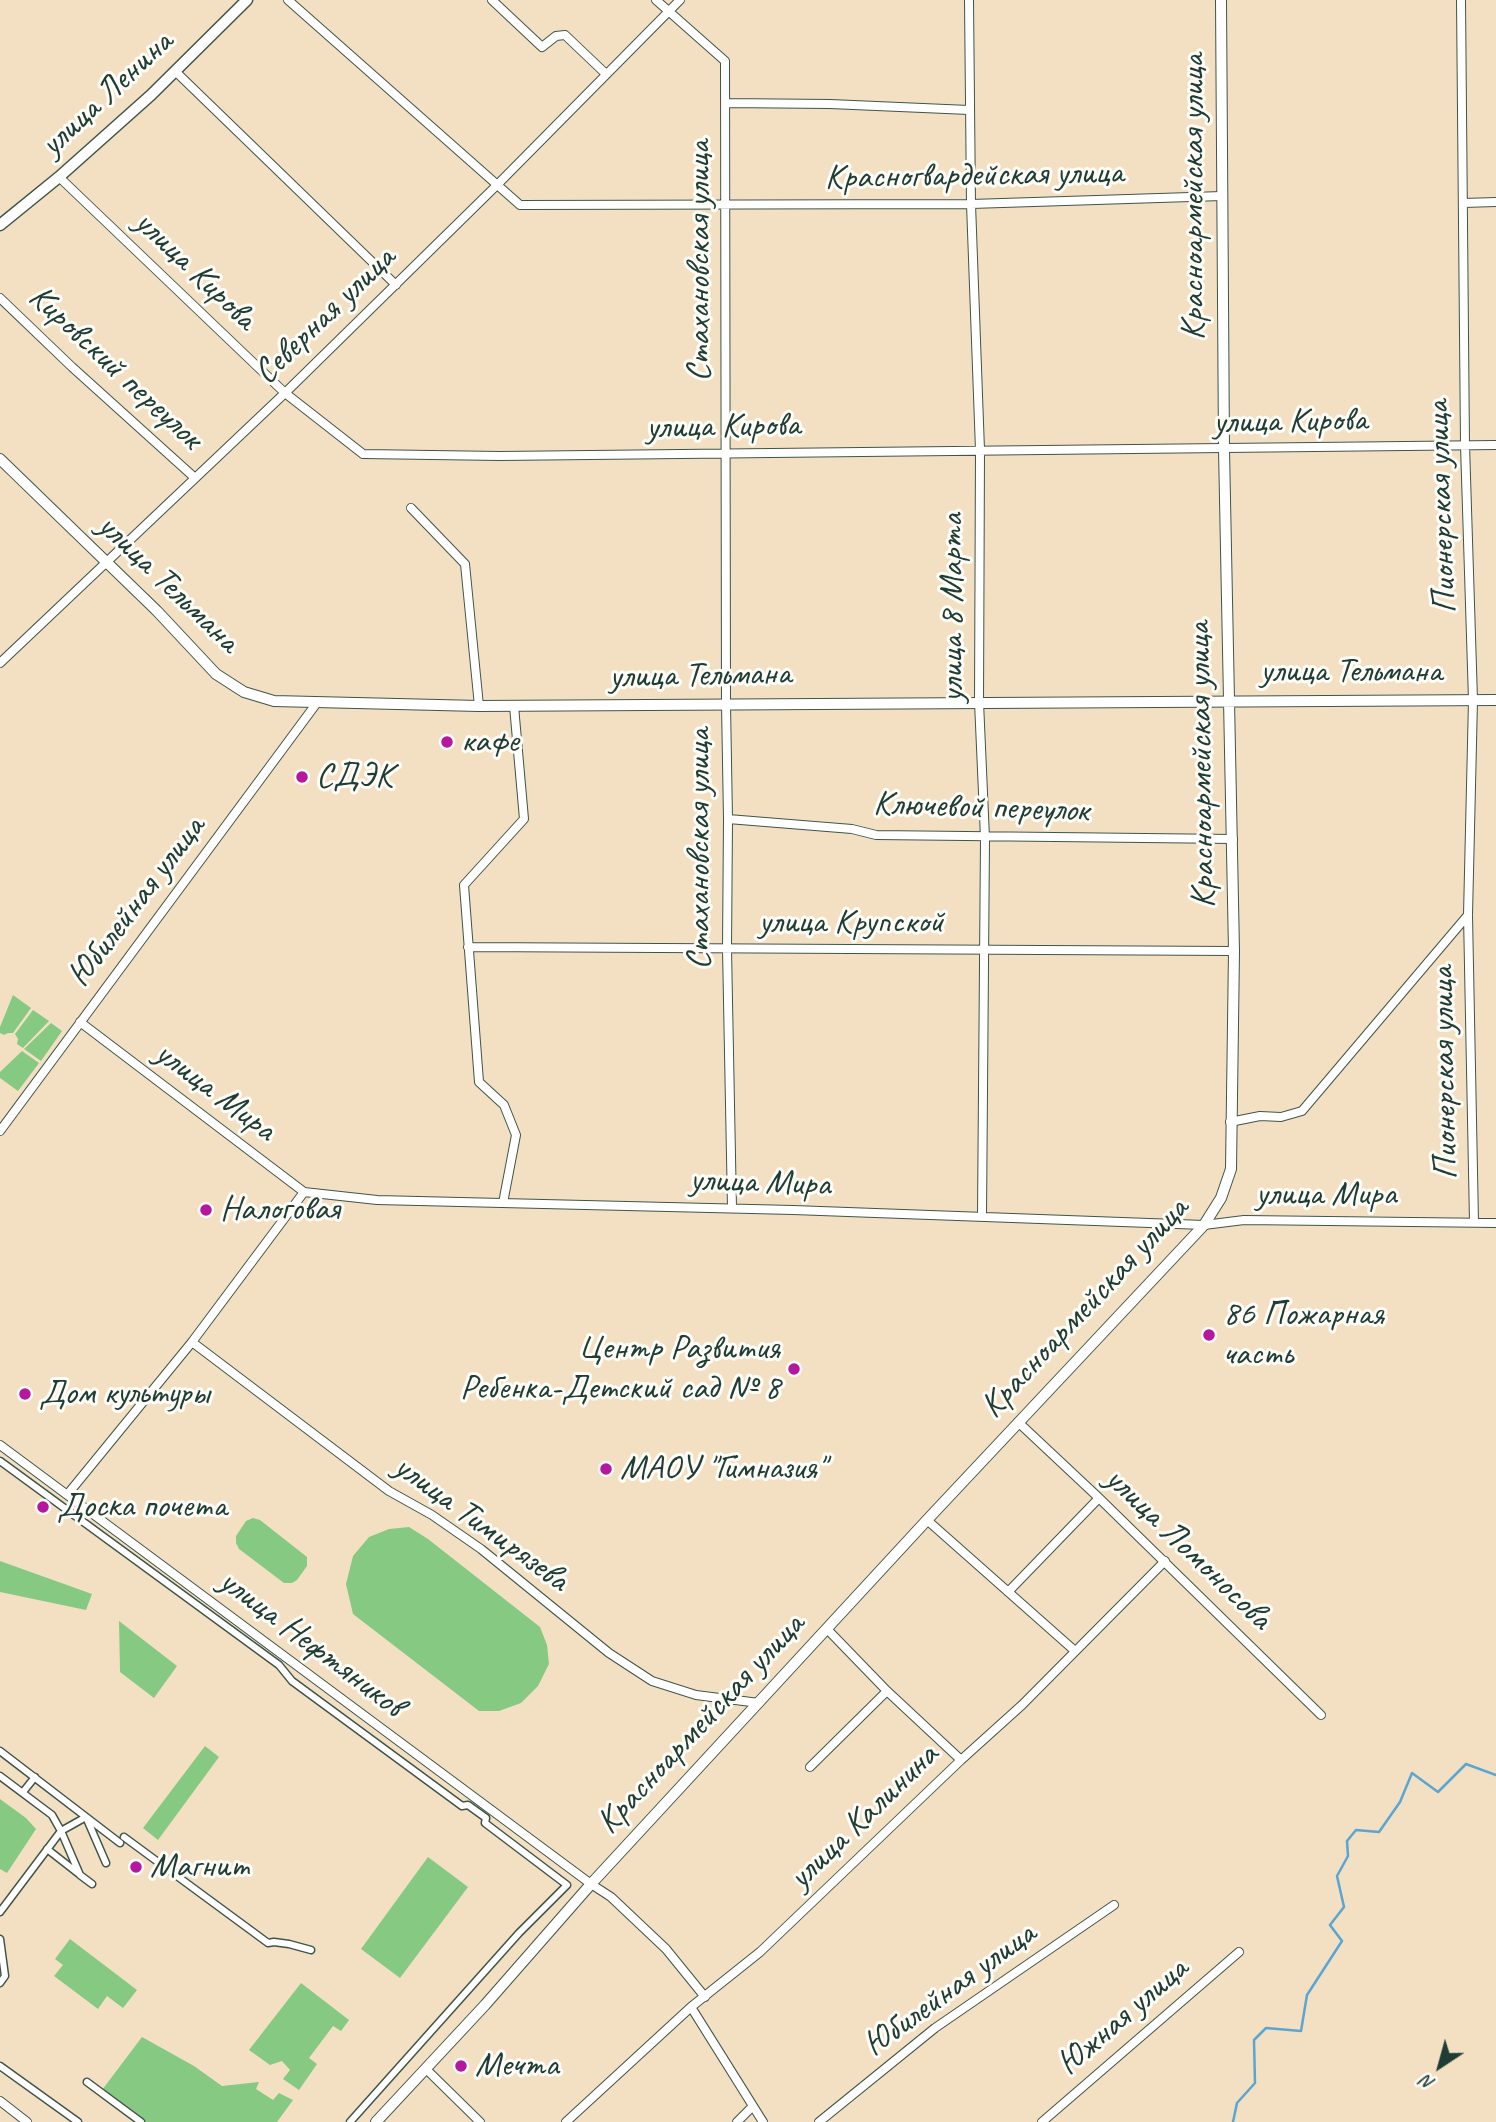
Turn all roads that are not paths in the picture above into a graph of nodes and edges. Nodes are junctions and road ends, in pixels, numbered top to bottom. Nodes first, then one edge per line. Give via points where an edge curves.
1 (247, 0) edge
2 (288, 0) edge
3 (492, 0) edge
4 (656, 0) edge
5 (680, 0) edge
6 (969, 0) edge
7 (1221, 0) edge
8 (1461, 0) edge
9 (668, 12) junction
10 (174, 71) junction
11 (606, 74) junction
12 (726, 103) junction
13 (969, 110) junction
14 (59, 177) junction
15 (497, 185) junction
16 (1222, 197) junction
17 (1496, 202) edge
18 (1463, 203) junction
19 (971, 204) junction
20 (727, 205) junction
21 (0, 225) edge
22 (396, 285) junction
23 (0, 298) edge
24 (285, 393) junction
25 (1465, 445) junction
26 (1496, 445) edge
27 (1224, 449) junction
28 (980, 450) junction
29 (726, 453) junction
30 (0, 459) edge
31 (195, 478) junction
32 (411, 508) dead end
33 (105, 562) junction
34 (0, 663) edge
35 (1474, 700) junction
36 (1496, 700) edge
37 (1228, 701) junction
38 (979, 702) junction
39 (316, 704) junction
40 (726, 704) junction
41 (479, 706) junction
42 (514, 706) junction
43 (728, 819) junction
44 (985, 838) junction
45 (1233, 839) junction
46 (1468, 915) junction
47 (468, 947) junction
48 (727, 949) junction
49 (984, 950) junction
50 (1234, 951) junction
51 (80, 1022) junction
52 (1230, 1122) junction
53 (0, 1131) edge
54 (304, 1192) junction
55 (503, 1203) junction
56 (732, 1208) junction
57 (982, 1216) junction
58 (1474, 1222) junction
59 (1496, 1223) edge
60 (1204, 1225) junction
61 (192, 1342) junction
62 (1018, 1422) junction
63 (0, 1445) edge
64 (0, 1461) edge
65 (67, 1495) junction
66 (1100, 1498) junction
67 (927, 1520) junction
68 (1165, 1561) junction
69 (1008, 1592) junction
70 (827, 1629) junction
71 (1075, 1651) junction
72 (887, 1691) junction
73 (759, 1703) junction
74 (1321, 1715) dead end
75 (0, 1751) edge
76 (961, 1760) junction
77 (810, 1767) dead end
78 (0, 1776) edge
79 (35, 1777) junction
80 (23, 1793) junction
81 (86, 1816) junction
82 (61, 1832) junction
83 (47, 1849) junction
84 (106, 1863) dead end
85 (80, 1875) junction
86 (92, 1884) dead end
87 (591, 1884) junction
88 (1114, 1905) dead end
89 (0, 1912) edge
90 (0, 1939) edge
91 (311, 1950) dead end
92 (1239, 1952) dead end
93 (0, 1983) edge
94 (705, 1997) junction
95 (691, 2007) junction
96 (0, 2066) edge
97 (426, 2069) junction
98 (87, 2082) dead end
99 (0, 2101) edge
100 (752, 2107) junction
101 (27, 2122) edge
102 (78, 2122) edge
103 (141, 2122) edge
104 (350, 2122) edge
105 (376, 2122) edge
106 (480, 2122) edge
107 (566, 2122) edge
108 (737, 2122) edge
109 (763, 2122) edge
110 (820, 2122) edge
111 (1042, 2122) edge

1 - 10 main road, улица Ленина
2 - 15 street, Красногвардейская улица
3 - 11 street via 542,47 565,35
4 - 9 street, Стахановская улица
5 - 9 street, Северная улица
6 - 13 street, улица 8 Марта
7 - 16 street, Красноармейская улица
8 - 18 street, Пионерская улица
9 - 11 street, Северная улица
9 - 12 street, Стахановская улица via 725,61
10 - 14 main road, улица Ленина
10 - 22 street
11 - 15 street, Северная улица
12 - 13 street
12 - 20 street, Стахановская улица
13 - 19 street, улица 8 Марта
14 - 21 main road, улица Ленина
14 - 24 street, улица Кирова
15 - 20 street, Красногвардейская улица via 520,205
15 - 22 street, Северная улица
16 - 19 street, Красногвардейская улица
16 - 27 street, Красноармейская улица
17 - 18 street
18 - 25 street, Пионерская улица
19 - 20 street, Красногвардейская улица
19 - 28 street, улица 8 Марта
20 - 29 street, Стахановская улица
22 - 24 street, Северная улица
23 - 31 street, Кировский переулок
24 - 29 street, улица Кирова via 363,454
24 - 31 street, Северная улица
25 - 26 street, улица Кирова
25 - 27 street, улица Кирова
25 - 35 street, Пионерская улица
27 - 28 street, улица Кирова
27 - 37 street, Красноармейская улица
28 - 29 street, улица Кирова
28 - 38 street, улица 8 Марта
29 - 40 street, Стахановская улица
30 - 33 street, улица Тельмана
31 - 33 street, Северная улица
32 - 41 street via 465,564
33 - 34 street, Северная улица
33 - 39 street, улица Тельмана via 216,674 244,692 274,702
35 - 36 street, улица Тельмана
35 - 37 street, улица Тельмана
35 - 46 street, Пионерская улица
37 - 38 street, улица Тельмана
37 - 45 street, Красноармейская улица
38 - 40 street, улица Тельмана
38 - 44 street, улица 8 Марта
39 - 41 street, улица Тельмана
39 - 51 street, Юбилейная улица
40 - 42 street, улица Тельмана
40 - 43 street, Стахановская улица
41 - 42 street, улица Тельмана
42 - 47 street via 524,819 464,885
43 - 44 street, Ключевой переулок via 876,835
43 - 48 street, Стахановская улица
44 - 45 street, Ключевой переулок
44 - 49 street, улица 8 Марта
45 - 50 street, Красноармейская улица
46 - 52 street via 1302,1111
46 - 58 street, Пионерская улица
47 - 48 street, улица Крупской
47 - 55 street via 479,1082 504,1105 516,1135
48 - 49 street, улица Крупской
48 - 56 street, Стахановская улица
49 - 50 street, улица Крупской
49 - 57 street, улица 8 Марта
50 - 52 street, Красноармейская улица
51 - 53 street, Юбилейная улица
51 - 54 street, улица Мира
52 - 60 street, Красноармейская улица via 1231,1169 1222,1198
54 - 55 street, улица Мира via 377,1200
54 - 61 street
55 - 56 street, улица Мира
56 - 57 street, улица Мира
57 - 60 street, улица Мира
58 - 59 street, улица Мира
58 - 60 street, улица Мира via 1244,1220
60 - 62 street, Красноармейская улица
61 - 65 street
61 - 73 street, улица Тимирязева via 389,1491 481,1549 609,1653 652,1681 696,1695
62 - 66 street, улица Ломоносова
62 - 67 street, Красноармейская улица
63 - 65 street, улица Нефтяников
64 - 104 street via 279,1665 292,1681 452,1799 486,1818 485,1823 568,1885 519,1933
65 - 87 street, улица Нефтяников
66 - 68 street, улица Ломоносова
66 - 69 street
67 - 69 street
67 - 70 street, Красноармейская улица
68 - 71 street, улица Калинина
68 - 74 street, улица Ломоносова
69 - 71 street
70 - 72 street
70 - 73 street, Красноармейская улица
71 - 76 street, улица Калинина
72 - 76 street
72 - 77 street
73 - 87 street, Красноармейская улица
75 - 79 street
76 - 94 street, улица Калинина via 760,1952
78 - 80 street
79 - 80 street
79 - 81 street
80 - 82 street via 52,1815
81 - 82 street
81 - 84 street
81 - 91 street via 268,1943
82 - 83 street
82 - 85 street
83 - 85 street
83 - 89 street
85 - 86 street
87 - 94 street, улица Нефтяников via 666,1949
87 - 97 street, Красноармейская улица
88 - 110 street, Юбилейная улица via 935,2028
90 - 93 street via 5,1976
92 - 111 street, Южная улица
94 - 95 street, улица Калинина
95 - 100 street
95 - 107 street, улица Калинина
96 - 102 street
97 - 105 street, Красноармейская улица
97 - 106 street
98 - 103 street
99 - 101 street
100 - 108 street
100 - 109 street

